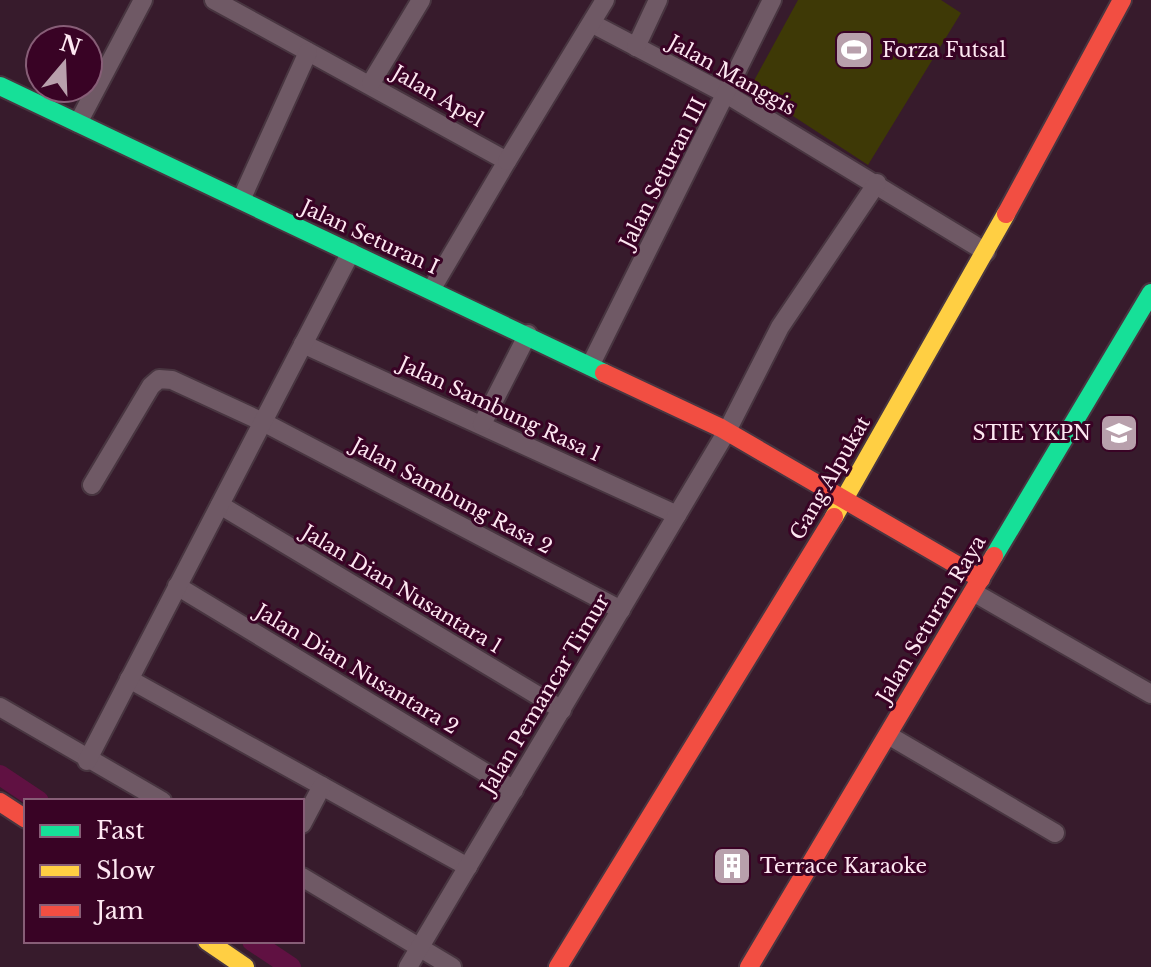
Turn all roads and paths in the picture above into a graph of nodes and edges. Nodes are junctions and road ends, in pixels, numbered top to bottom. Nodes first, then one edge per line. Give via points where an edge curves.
1 (143, 0) edge
2 (214, 0) edge
3 (421, 0) edge
4 (605, 0) edge
5 (658, 0) edge
6 (772, 0) edge
7 (1122, 0) edge
8 (593, 24) junction
9 (636, 47) junction
10 (308, 52) junction
11 (371, 83) junction
12 (0, 86) edge
13 (728, 95) junction
14 (78, 123) junction
15 (507, 161) junction
16 (877, 183) junction
17 (241, 200) junction
18 (351, 252) junction
19 (986, 252) junction
20 (431, 290) junction
21 (1151, 293) edge
22 (528, 334) junction
23 (303, 344) junction
24 (590, 366) junction
25 (263, 422) junction
26 (482, 424) junction
27 (724, 430) junction
28 (92, 485) dead end
29 (844, 500) junction
30 (220, 505) junction
31 (677, 515) junction
32 (977, 585) junction
33 (177, 586) junction
34 (621, 610) junction
35 (129, 679) junction
36 (1151, 694) edge
37 (0, 707) edge
38 (562, 710) junction
39 (888, 735) junction
40 (87, 761) junction
41 (322, 786) junction
42 (514, 790) junction
43 (158, 799) edge
44 (0, 802) edge
45 (24, 818) edge
46 (304, 820) edge
47 (1055, 833) dead end
48 (468, 867) junction
49 (304, 878) edge
50 (210, 943) edge
51 (420, 948) junction
52 (245, 967) edge
53 (408, 967) edge
54 (452, 967) edge
55 (558, 967) edge
56 (749, 967) edge

1 - 14 street
2 - 10 street, Jalan Apel
3 - 11 street
4 - 8 street
5 - 9 street
6 - 13 street, Jalan Seturan III
7 - 19 street, Gang Alpukat
8 - 9 street, Jalan Manggis
8 - 15 street
9 - 13 street, Jalan Manggis
10 - 11 street, Jalan Apel
10 - 17 street
11 - 15 street, Jalan Apel
12 - 14 street, Jalan Seturan I
13 - 16 street, Jalan Manggis
13 - 24 street, Jalan Seturan III
14 - 17 street, Jalan Seturan I
15 - 20 street
16 - 19 street, Jalan Manggis
16 - 27 street, Jalan Pemancar Timur via 780,327
17 - 18 street, Jalan Seturan I
18 - 20 street, Jalan Seturan I
18 - 23 street
19 - 29 street, Gang Alpukat
20 - 22 street, Jalan Seturan I
21 - 32 street, Jalan Seturan Raya
22 - 24 street, Jalan Seturan I
22 - 26 street
23 - 25 street
23 - 26 street, Jalan Sambung Rasa 1
24 - 27 street, Jalan Seturan I
25 - 28 street, Jalan Sambung Rasa 2 via 172,380 159,379
25 - 30 street
25 - 34 street, Jalan Sambung Rasa 2
26 - 31 street, Jalan Sambung Rasa 1
27 - 29 street
27 - 31 street, Jalan Pemancar Timur
29 - 32 street
29 - 55 street, Gang Alpukat
30 - 33 street
30 - 38 street, Jalan Dian Nusantara 1
31 - 34 street, Jalan Pemancar Timur
32 - 36 street
32 - 39 street, Jalan Seturan Raya
33 - 35 street
33 - 42 street, Jalan Dian Nusantara 2
34 - 38 street, Jalan Pemancar Timur
35 - 40 street
35 - 41 street
37 - 40 street
38 - 42 street, Jalan Pemancar Timur
39 - 47 street
39 - 56 street, Jalan Seturan Raya
40 - 43 street
41 - 46 street
41 - 48 street
42 - 48 street, Jalan Pemancar Timur
44 - 45 street
48 - 51 street, Jalan Pemancar Timur
49 - 51 street
50 - 52 street
51 - 53 street, Jalan Pemancar Timur
51 - 54 street

